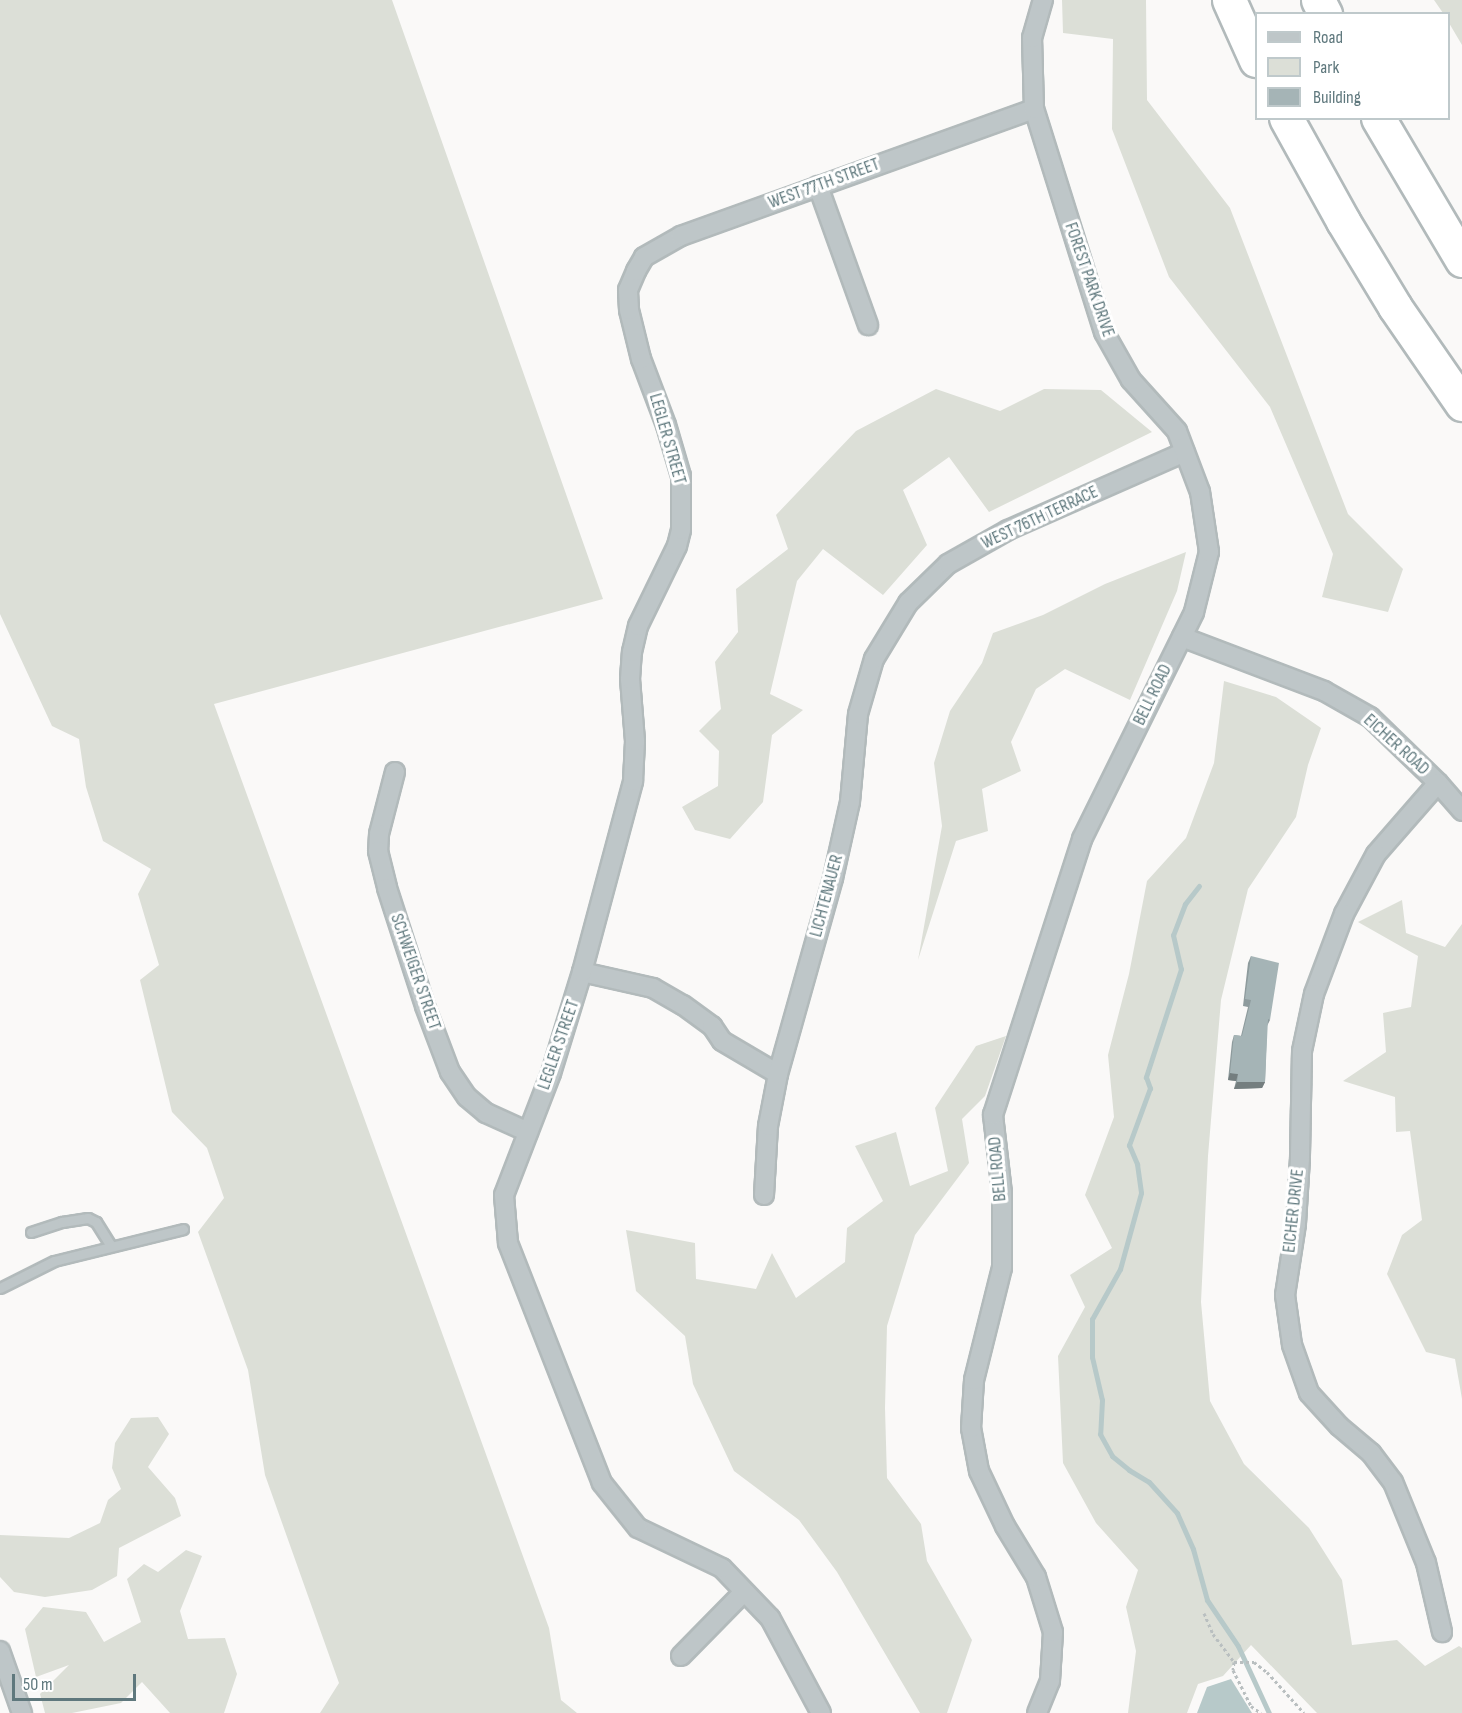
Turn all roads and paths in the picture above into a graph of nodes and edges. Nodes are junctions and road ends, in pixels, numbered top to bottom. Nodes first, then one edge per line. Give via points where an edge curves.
1 (1043, 0) edge
2 (1229, 0) edge
3 (1255, 56) edge
4 (1034, 109) junction
5 (1287, 120) edge
6 (1379, 120) edge
7 (818, 186) junction
8 (1462, 260) edge
9 (632, 282) joint
10 (868, 325) dead end
11 (1462, 404) edge
12 (1185, 452) junction
13 (908, 603) joint
14 (1182, 637) junction
15 (396, 772) dead end
16 (1438, 783) junction
17 (1462, 811) edge
18 (582, 972) junction
19 (778, 1074) junction
20 (528, 1132) junction
21 (764, 1195) dead end
22 (183, 1229) dead end
23 (31, 1232) dead end
24 (111, 1246) junction
25 (0, 1288) edge
26 (744, 1592) junction
27 (1204, 1612) dead end
28 (1442, 1632) dead end
29 (0, 1651) edge
30 (681, 1656) dead end
31 (1234, 1662) junction
32 (22, 1713) edge
33 (821, 1713) edge
34 (1037, 1713) edge
35 (1261, 1713) edge
36 (1304, 1713) edge

1 - 4 street, FOREST PARK DRIVE via 1032,38
2 - 3 highway
4 - 7 street, WEST 77TH STREET
4 - 12 street, FOREST PARK DRIVE via 1104,332 1131,380 1177,431
5 - 11 highway via 1389,298
6 - 8 highway
7 - 9 street, WEST 77TH STREET via 672,241 644,257
7 - 10 street
9 - 18 street, LEGLER STREET via 628,290 629,310 641,359 681,476 683,511 678,546 638,626 632,652 633,781
12 - 13 street, WEST 76TH TERRACE via 1008,530 948,564
12 - 14 street, FOREST PARK DRIVE via 1200,492 1209,552 1194,612
13 - 19 street, LICHTENAUER via 874,659 858,714 848,813
14 - 16 street, EICHER ROAD via 1324,691 1370,717
14 - 34 street, BELL ROAD via 1082,839 993,1115 1002,1193 1002,1268 974,1380 971,1428 979,1471 1005,1526 1036,1577 1053,1632 1050,1681
15 - 20 street, SCHWEIGER STREET via 378,851 450,1072 467,1097 486,1113
16 - 17 street, EICHER ROAD
16 - 28 street, EICHER DRIVE via 1376,854 1344,914 1314,993 1302,1051 1296,1224 1286,1296 1292,1346 1309,1393 1371,1453 1393,1482 1426,1563
18 - 19 street via 653,988 712,1026 722,1041
18 - 20 street, LEGLER STREET
19 - 21 street, LICHTENAUER via 768,1126
20 - 26 street, LEGLER STREET via 504,1195 508,1243 602,1483 638,1528 722,1568
22 - 24 lane
23 - 24 lane via 87,1218 96,1222
24 - 25 lane via 54,1260
26 - 30 street
26 - 33 street, LEGLER STREET via 770,1618
27 - 31 path via 1213,1634
29 - 32 street
31 - 35 path via 1233,1670 1251,1706
31 - 36 path via 1254,1662

